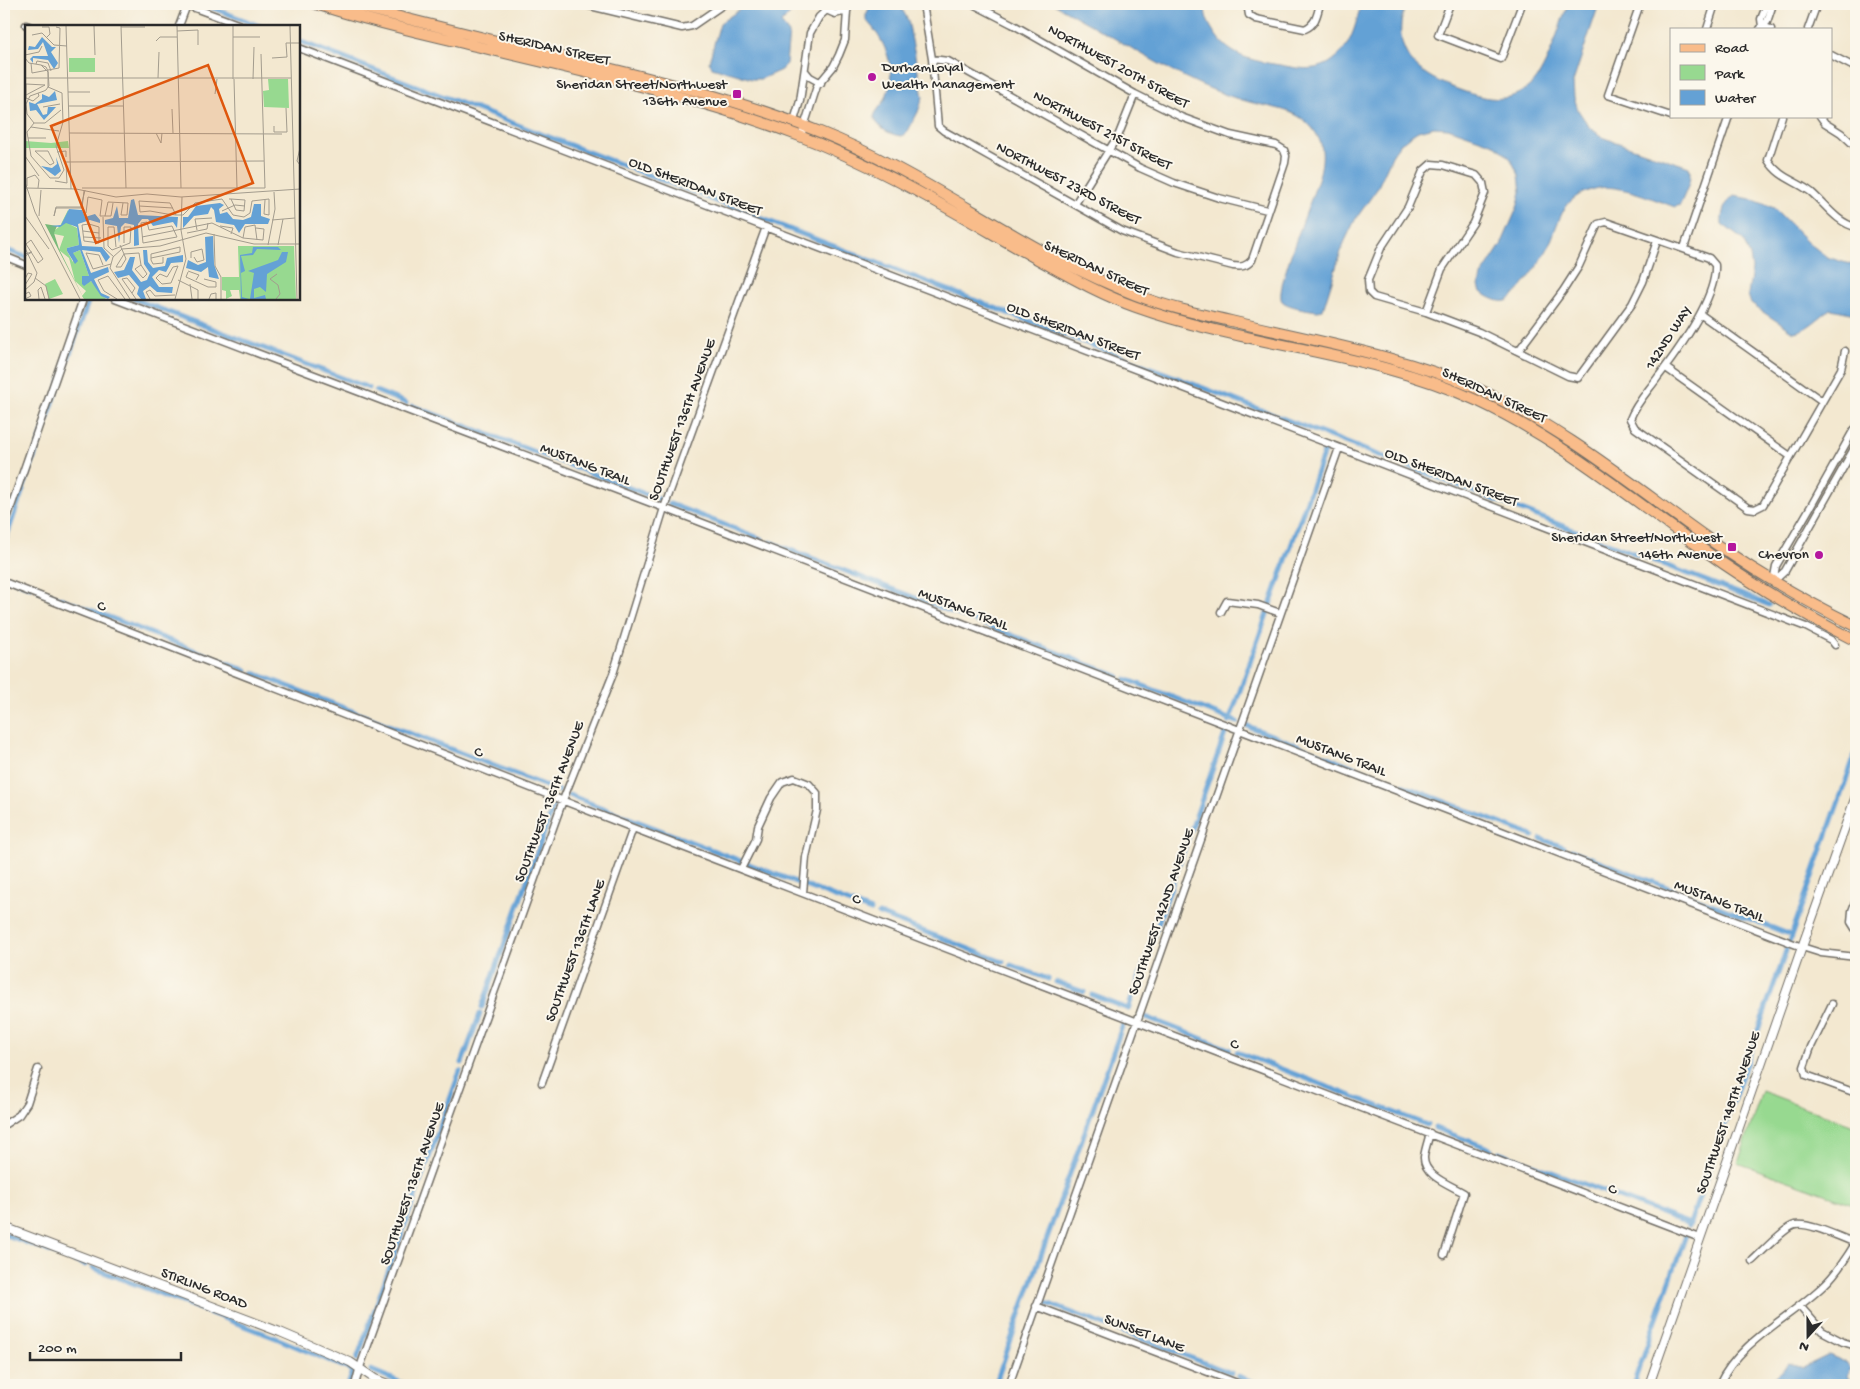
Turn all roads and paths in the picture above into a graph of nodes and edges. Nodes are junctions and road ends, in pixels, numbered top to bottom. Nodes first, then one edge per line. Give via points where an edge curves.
1 (185, 4) edge
2 (316, 4) edge
3 (349, 4) edge
4 (582, 4) edge
5 (724, 4) edge
6 (833, 4) edge
7 (850, 4) edge
8 (923, 4) edge
9 (973, 4) edge
10 (1247, 4) edge
11 (1320, 4) edge
12 (1450, 4) edge
13 (1522, 4) edge
14 (1640, 4) edge
15 (1715, 4) edge
16 (1767, 4) edge
17 (1773, 4) edge
18 (1817, 4) edge
19 (826, 10) junction
20 (847, 11) junction
21 (179, 25) edge
22 (240, 25) edge
23 (1761, 27) edge
24 (1707, 28) edge
25 (1808, 28) edge
26 (300, 48) edge
27 (1832, 55) edge
28 (932, 59) junction
29 (1856, 68) edge
30 (805, 71) junction
31 (821, 83) junction
32 (1134, 94) junction
33 (1670, 115) edge
34 (1728, 118) edge
35 (1781, 118) edge
36 (1821, 118) edge
37 (792, 127) junction
38 (803, 131) junction
39 (1856, 147) edge
40 (1108, 150) junction
41 (1075, 204) junction
42 (1268, 210) junction
43 (766, 227) junction
44 (1856, 227) edge
45 (1657, 241) junction
46 (1684, 248) junction
47 (4, 256) edge
48 (25, 264) edge
49 (83, 300) edge
50 (118, 300) edge
51 (1426, 312) junction
52 (1700, 314) junction
53 (1519, 350) junction
54 (1845, 351) dead end
55 (1666, 368) junction
56 (1822, 401) junction
57 (1856, 428) edge
58 (1856, 445) edge
59 (1338, 448) junction
60 (1790, 456) junction
61 (664, 508) junction
62 (4, 527) edge
63 (4, 582) edge
64 (1773, 582) junction
65 (1767, 592) junction
66 (1221, 612) dead end
67 (1280, 613) junction
68 (1856, 626) edge
69 (1856, 641) edge
70 (1836, 645) dead end
71 (1239, 730) junction
72 (1856, 796) edge
73 (563, 800) junction
74 (1848, 820) junction
75 (1856, 823) edge
76 (633, 828) junction
77 (744, 864) junction
78 (803, 891) junction
79 (1856, 900) edge
80 (1856, 930) edge
81 (1802, 948) junction
82 (1856, 957) edge
83 (1832, 1004) dead end
84 (1137, 1021) junction
85 (38, 1069) dead end
86 (542, 1083) dead end
87 (1856, 1093) edge
88 (4, 1125) edge
89 (1430, 1134) junction
90 (4, 1227) edge
91 (1700, 1238) junction
92 (1856, 1243) edge
93 (1444, 1255) dead end
94 (1752, 1261) dead end
95 (1036, 1306) junction
96 (1800, 1306) junction
97 (1856, 1346) edge
98 (359, 1370) junction
99 (355, 1385) edge
100 (390, 1385) edge
101 (1008, 1385) edge
102 (1242, 1385) edge
103 (1649, 1385) edge
104 (1719, 1385) edge

1 - 21 street
1 - 22 street
2 - 37 main road, SHERIDAN STREET
3 - 37 main road, SHERIDAN STREET via 699,91
4 - 5 street via 682,28 692,26
6 - 19 street
7 - 20 street
8 - 28 street
9 - 32 street, NORTHWEST 20TH STREET
10 - 11 street via 1249,15 1256,19 1305,29 1312,26
12 - 13 street via 1438,34 1501,59
14 - 33 street via 1608,95
15 - 24 street
16 - 23 street
17 - 23 street via 1767,22
18 - 25 street
19 - 20 street via 838,14
19 - 30 street via 810,33
20 - 31 street via 840,55
26 - 43 street, OLD SHERIDAN STREET
27 - 29 street
28 - 40 street, NORTHWEST 21ST STREET via 948,61
28 - 41 street, NORTHWEST 23RD STREET via 938,126
30 - 31 street
30 - 37 street
31 - 38 street via 817,86
32 - 40 street via 1119,134
32 - 42 street, NORTHWEST 20TH STREET via 1181,117 1284,150 1285,163
34 - 46 street
35 - 44 street via 1768,160 1774,170 1810,192 1834,215
36 - 39 street
37 - 38 main road, SHERIDAN STREET
38 - 64 main road, SHERIDAN STREET via 845,142 892,165 1074,268 1139,296 1176,308 1377,354 1478,389 1591,453
38 - 65 main road, SHERIDAN STREET via 887,174 1068,276 1135,307 1170,318 1372,364 1424,379 1473,399 1544,436
40 - 41 street
40 - 42 street, NORTHWEST 21ST STREET via 1174,183
41 - 42 street, NORTHWEST 23RD STREET via 1122,231 1178,252 1242,267 1252,260
43 - 59 street, OLD SHERIDAN STREET
43 - 61 street, SOUTHWEST 136TH AVENUE
45 - 46 street
45 - 53 street via 1606,222 1598,224 1579,266
45 - 53 street via 1632,304 1578,378
46 - 52 street, 142ND WAY via 1709,258 1715,265 1716,274
47 - 48 street
49 - 62 street
50 - 61 street, MUSTANG TRAIL
51 - 51 street via 1442,269 1473,223 1485,193 1483,183 1476,175 1432,164 1423,171 1408,207 1381,248 1368,280 1369,292 1374,297
51 - 53 street
52 - 55 street, 142ND WAY
52 - 56 street
54 - 56 street via 1841,369
55 - 60 street
55 - 60 street, 142ND WAY via 1633,410 1630,418 1635,428 1748,508 1763,505
56 - 60 street
57 - 64 street via 1776,566
58 - 64 street via 1785,572
59 - 67 street, SOUTHWEST 142ND AVENUE
59 - 70 street, OLD SHERIDAN STREET via 1806,627
61 - 71 street, MUSTANG TRAIL
61 - 73 street, SOUTHWEST 136TH AVENUE via 613,674
63 - 73 street, C
64 - 65 street
64 - 68 main road, SHERIDAN STREET
65 - 69 main road, SHERIDAN STREET
66 - 67 street via 1227,602 1258,605
67 - 71 street, SOUTHWEST 142ND AVENUE
71 - 81 street, MUSTANG TRAIL
71 - 84 street, SOUTHWEST 142ND AVENUE
72 - 74 street, SOUTHWEST 148TH AVENUE
73 - 76 street, C
73 - 98 street, SOUTHWEST 136TH AVENUE
74 - 75 street
74 - 81 street, SOUTHWEST 148TH AVENUE
76 - 77 street, C
76 - 86 street, SOUTHWEST 136TH LANE
77 - 78 street, C
77 - 78 street via 767,805 782,782 794,778 809,784 817,793 817,810 806,857
78 - 84 street, C
79 - 80 street via 1851,922
81 - 82 street, MUSTANG TRAIL
81 - 91 street, SOUTHWEST 148TH AVENUE
83 - 87 street via 1804,1067 1806,1075
84 - 89 street, C
84 - 95 street, SOUTHWEST 142ND AVENUE
85 - 88 street via 19,1115
89 - 91 street, C
89 - 93 street via 1425,1165 1430,1172 1464,1193
90 - 98 street, STIRLING ROAD via 280,1332 350,1362
91 - 103 street, SOUTHWEST 148TH AVENUE
92 - 94 street via 1809,1226 1796,1225 1787,1229
92 - 96 street via 1825,1284
95 - 101 street, SOUTHWEST 142ND AVENUE
95 - 102 street, SUNSET LANE
96 - 97 street via 1822,1331
96 - 104 street via 1750,1342
98 - 99 street, SOUTHWEST 136TH AVENUE
98 - 100 street, STIRLING ROAD

